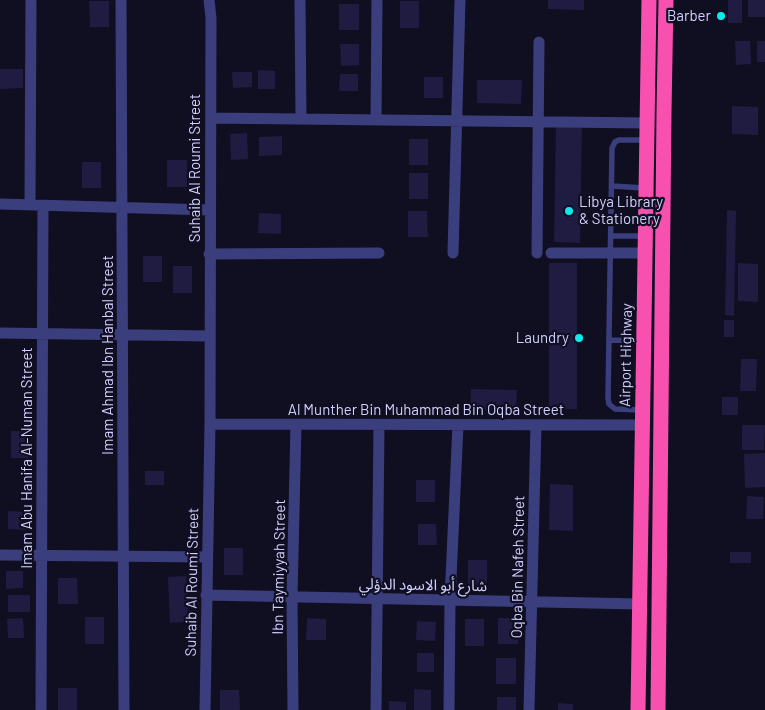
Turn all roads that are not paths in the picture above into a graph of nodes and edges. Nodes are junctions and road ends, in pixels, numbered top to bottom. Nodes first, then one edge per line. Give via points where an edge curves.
1 (31, 0) edge
2 (121, 0) edge
3 (209, 0) edge
4 (300, 0) edge
5 (377, 0) edge
6 (460, 0) edge
7 (649, 0) edge
8 (666, 0) edge
9 (539, 42) dead end
10 (210, 118) junction
11 (301, 119) junction
12 (376, 120) junction
13 (457, 120) junction
14 (538, 121) junction
15 (647, 123) junction
16 (647, 140) junction
17 (612, 186) junction
18 (646, 188) junction
19 (0, 204) edge
20 (30, 205) junction
21 (43, 206) junction
22 (123, 208) junction
23 (210, 210) junction
24 (611, 236) junction
25 (645, 236) junction
26 (379, 253) dead end
27 (453, 253) dead end
28 (537, 253) dead end
29 (551, 253) dead end
30 (610, 253) junction
31 (645, 253) junction
32 (209, 254) junction
33 (0, 333) edge
34 (42, 334) junction
35 (123, 335) junction
36 (209, 336) junction
37 (609, 340) junction
38 (644, 341) junction
39 (643, 410) junction
40 (210, 424) junction
41 (296, 424) junction
42 (380, 425) junction
43 (458, 425) junction
44 (536, 425) junction
45 (642, 425) junction
46 (0, 555) edge
47 (42, 556) junction
48 (124, 556) junction
49 (207, 557) junction
50 (206, 595) junction
51 (292, 597) junction
52 (377, 599) junction
53 (450, 600) junction
54 (532, 602) junction
55 (640, 604) junction
56 (42, 710) edge
57 (124, 710) edge
58 (205, 710) edge
59 (293, 710) edge
60 (376, 710) edge
61 (449, 710) edge
62 (529, 710) edge
63 (638, 710) edge
64 (658, 710) edge

1 - 20 street
2 - 22 street, Imam Ahmad Ibn Hanbal Street
3 - 10 street, Suhaib Al Roumi Street
4 - 11 street
5 - 12 street
6 - 13 street
7 - 15 highway, Airport Highway
8 - 64 highway
9 - 14 street
10 - 11 street
10 - 23 street, Suhaib Al Roumi Street
11 - 12 street
12 - 13 street
13 - 14 street
13 - 27 street
14 - 15 street
14 - 28 street
15 - 16 highway, Airport Highway
16 - 17 lane via 622,139 616,142 612,148
16 - 18 highway, Airport Highway
17 - 18 lane
17 - 24 lane
18 - 25 highway, Airport Highway
19 - 20 street
20 - 21 street
21 - 22 street
21 - 34 street, Imam Abu Hanifa Al-Numan Street
22 - 23 street
22 - 35 street, Imam Ahmad Ibn Hanbal Street
23 - 32 street, Suhaib Al Roumi Street
24 - 25 lane
24 - 30 lane
25 - 31 highway, Airport Highway
26 - 32 street
29 - 30 street
30 - 31 street
30 - 37 lane
31 - 38 highway, Airport Highway
32 - 36 street, Suhaib Al Roumi Street
33 - 34 street
34 - 35 street
34 - 47 street, Imam Abu Hanifa Al-Numan Street
35 - 36 street
35 - 48 street, Imam Ahmad Ibn Hanbal Street
36 - 40 street, Suhaib Al Roumi Street
37 - 38 lane
37 - 39 lane via 609,404 618,410
38 - 39 highway, Airport Highway
39 - 45 highway, Airport Highway
40 - 41 street, Al Munther Bin Muhammad Bin Oqba Street
40 - 49 street, Suhaib Al Roumi Street
41 - 42 street, Al Munther Bin Muhammad Bin Oqba Street
41 - 51 street, Ibn Taymiyyah Street
42 - 43 street, Al Munther Bin Muhammad Bin Oqba Street
42 - 52 street
43 - 44 street, Al Munther Bin Muhammad Bin Oqba Street
43 - 53 street
44 - 45 street, Al Munther Bin Muhammad Bin Oqba Street
44 - 54 street, Oqba Bin Nafeh Street
45 - 55 highway, Airport Highway
46 - 47 street
47 - 48 street
47 - 56 street, Imam Abu Hanifa Al-Numan Street
48 - 49 street
48 - 57 street, Imam Ahmad Ibn Hanbal Street
49 - 50 street, Suhaib Al Roumi Street
50 - 51 street, شارع أبو الاسود الدؤلي
50 - 58 street, Suhaib Al Roumi Street
51 - 52 street, شارع أبو الاسود الدؤلي
51 - 59 street, Ibn Taymiyyah Street
52 - 53 street, شارع أبو الاسود الدؤلي
52 - 60 street
53 - 54 street, شارع أبو الاسود الدؤلي
53 - 61 street
54 - 55 street, شارع أبو الاسود الدؤلي
54 - 62 street, Oqba Bin Nafeh Street
55 - 63 highway, Airport Highway

